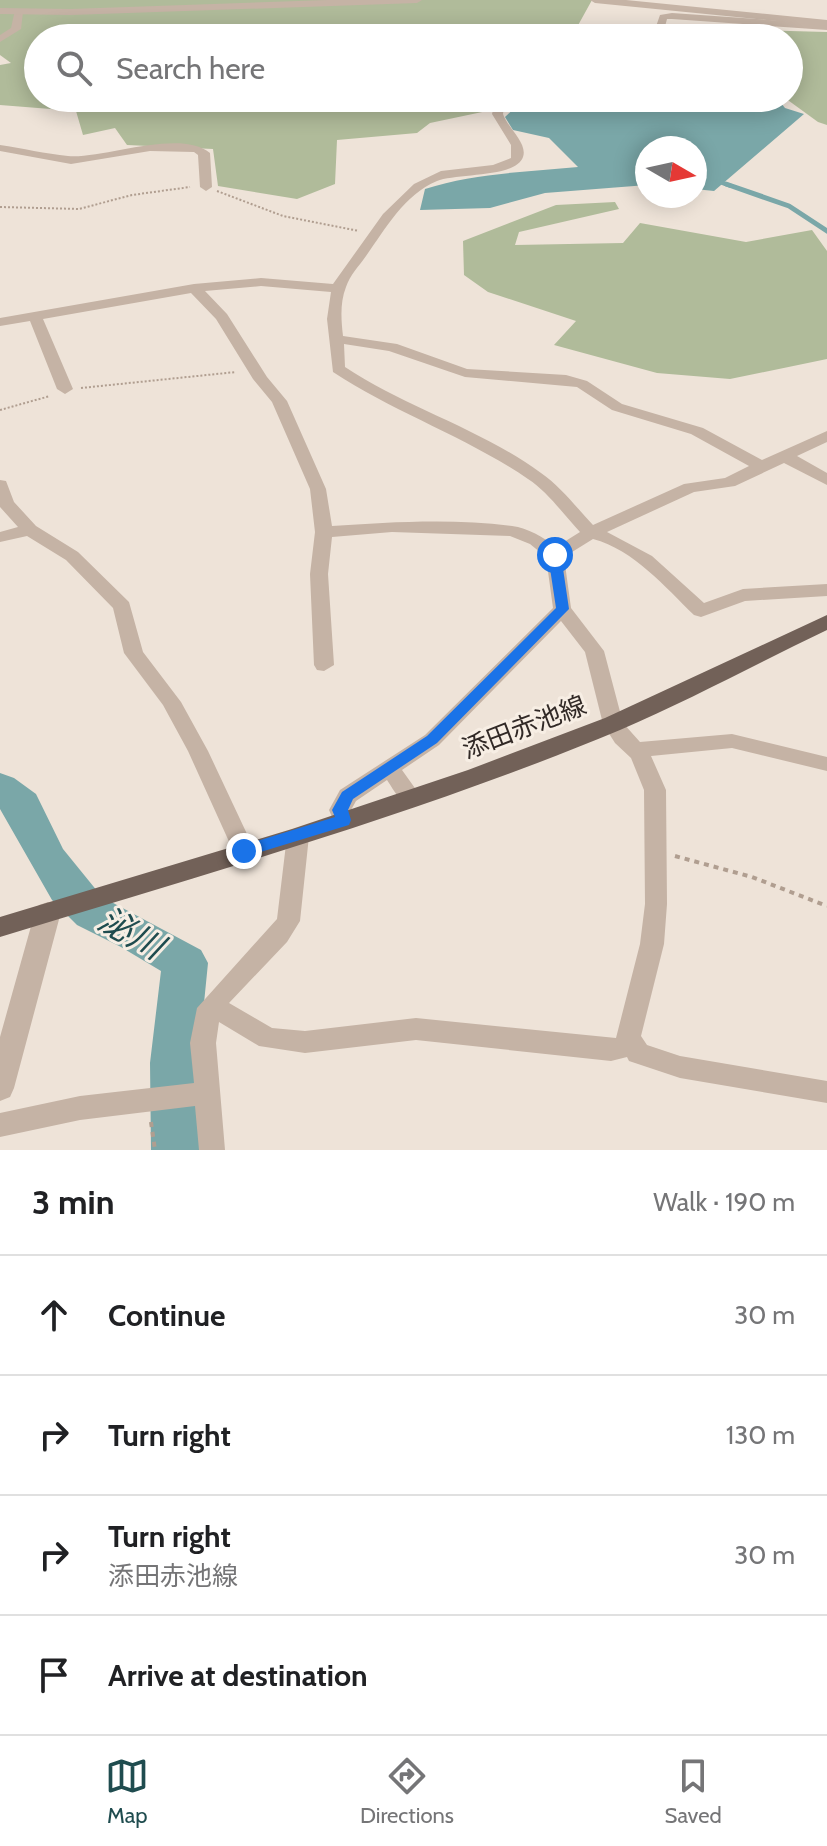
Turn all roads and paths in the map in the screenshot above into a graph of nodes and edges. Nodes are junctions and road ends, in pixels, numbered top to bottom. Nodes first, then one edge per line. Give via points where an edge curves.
1 (417, 0) edge
2 (595, 0) edge
3 (0, 11) edge
4 (18, 12) junction
5 (661, 24) edge
6 (827, 25) edge
7 (0, 39) edge
8 (498, 112) edge
9 (0, 148) edge
10 (206, 187) junction
11 (0, 207) edge
12 (373, 233) junction
13 (194, 288) junction
14 (338, 288) junction
15 (35, 317) junction
16 (0, 322) edge
17 (337, 339) junction
18 (261, 379) junction
19 (67, 391) junction
20 (0, 410) edge
21 (827, 436) edge
22 (782, 455) junction
23 (760, 466) junction
24 (827, 480) edge
25 (0, 485) edge
26 (30, 530) junction
27 (324, 532) junction
28 (591, 533) junction
29 (0, 537) edge
30 (555, 555) junction
31 (827, 590) edge
32 (562, 609) junction
33 (827, 622) edge
34 (324, 665) dead end
35 (613, 724) junction
36 (635, 750) junction
37 (827, 764) edge
38 (389, 768) junction
39 (411, 798) junction
40 (344, 820) junction
41 (298, 836) junction
42 (244, 851) junction
43 (656, 852) junction
44 (827, 906) edge
45 (48, 912) junction
46 (0, 927) edge
47 (212, 1005) junction
48 (633, 1045) junction
49 (0, 1088) edge
50 (827, 1092) edge
51 (202, 1093) junction
52 (154, 1101) junction
53 (0, 1125) edge
54 (155, 1150) edge
55 (212, 1150) edge

1 - 4 street
2 - 6 street
3 - 4 street
4 - 7 street via 16,29
5 - 6 street via 663,17 672,16
8 - 12 street via 499,123 518,147 515,161 428,180
9 - 10 street via 71,160 150,148 196,149 204,153
10 - 11 path via 132,195 79,209
10 - 12 path via 283,216
12 - 14 street
13 - 14 street via 261,282
13 - 15 street
13 - 18 street via 222,317
14 - 17 street
15 - 16 street
15 - 19 street
17 - 23 street via 392,347 465,373 582,384 617,407 697,431
17 - 28 street via 338,369 537,477
18 - 19 path via 240,372
18 - 27 street via 279,401 318,489
19 - 20 path
21 - 22 street
22 - 23 street
22 - 24 street
23 - 28 street via 729,482 690,488
25 - 26 street via 6,503
26 - 29 street
26 - 42 street via 72,556 122,606 134,653 171,702
27 - 30 street via 392,527 512,531
27 - 34 street via 319,574
28 - 30 street
28 - 31 street via 646,560 701,611 743,595
30 - 32 street
32 - 35 street via 594,651
32 - 38 street via 432,740
33 - 35 main road, 添田赤池線
35 - 36 street
35 - 39 main road, 添田赤池線
36 - 37 street via 732,741
36 - 43 street via 655,790
38 - 39 street
38 - 40 street via 348,796 340,810
39 - 40 main road, 添田赤池線
40 - 41 main road, 添田赤池線
41 - 42 main road, 添田赤池線
41 - 47 street via 288,921
42 - 45 main road, 添田赤池線
43 - 44 path via 701,861
43 - 48 street via 652,944 628,1037
45 - 46 main road, 添田赤池線
45 - 49 street
47 - 48 street via 268,1038 305,1042 416,1029 611,1050
47 - 51 street via 203,1043
48 - 50 street via 638,1053 680,1067
51 - 52 street
51 - 55 street
52 - 53 street via 80,1108
52 - 54 path

